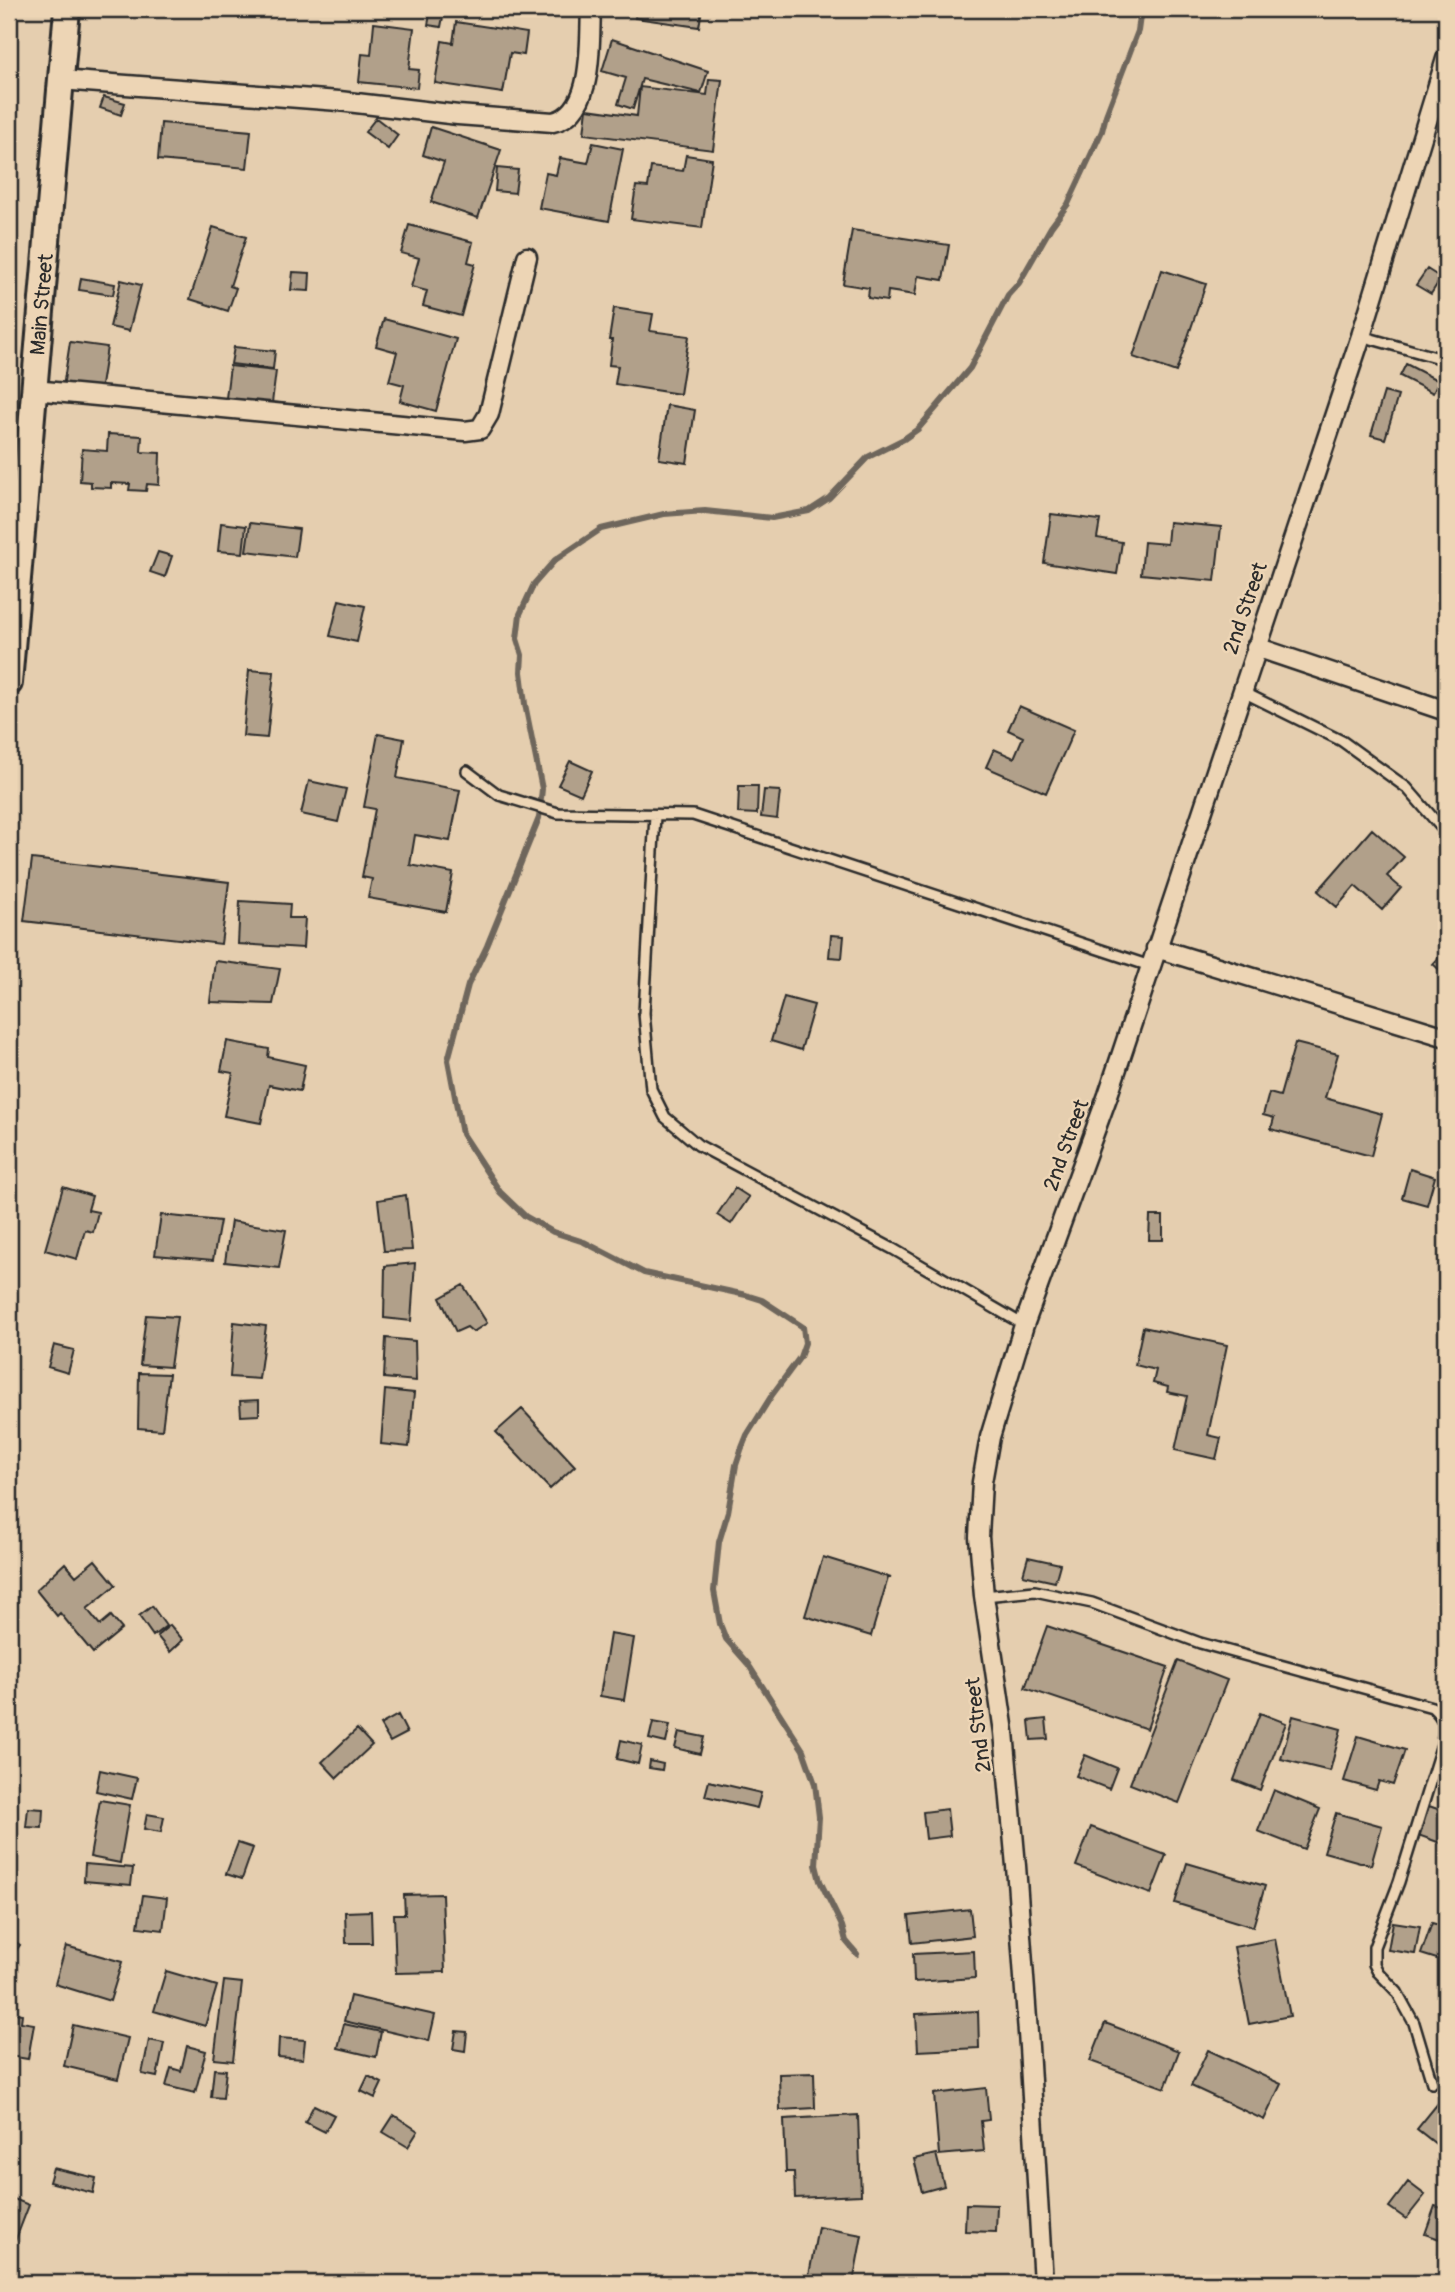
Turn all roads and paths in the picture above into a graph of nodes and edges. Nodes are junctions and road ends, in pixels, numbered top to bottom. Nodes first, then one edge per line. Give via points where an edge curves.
1 (67, 9) edge
2 (591, 9) edge
3 (1446, 60) edge
4 (60, 80) junction
5 (527, 257) dead end
6 (1361, 336) junction
7 (1446, 360) edge
8 (34, 390) junction
9 (1256, 648) junction
10 (9, 683) edge
11 (1241, 691) junction
12 (1446, 711) edge
13 (467, 771) dead end
14 (655, 814) junction
15 (1446, 834) edge
16 (1156, 948) junction
17 (1150, 966) junction
18 (1446, 1037) edge
19 (1024, 1325) junction
20 (984, 1596) junction
21 (1432, 2083) dead end
22 (1043, 2283) edge

1 - 4 main road, Main Street
2 - 4 street via 581,100 562,120 553,122
3 - 6 street, 2nd Street
4 - 8 main road, Main Street
5 - 8 street via 489,414 480,429
6 - 7 lane
6 - 9 street, 2nd Street
8 - 10 main road, Main Street
9 - 11 street, 2nd Street
9 - 12 street
11 - 15 lane via 1342,741 1407,788
11 - 16 street, 2nd Street
13 - 14 lane via 499,795 558,813
14 - 17 lane via 693,815
14 - 19 lane via 644,1013 651,1088 665,1117 698,1145
16 - 17 street, 2nd Street
16 - 18 street
17 - 19 street, 2nd Street
19 - 20 street, 2nd Street via 990,1437 982,1482 979,1537
20 - 21 lane via 1035,1591 1092,1603 1200,1643 1432,1707 1441,1716 1442,1744 1374,1947 1378,1972 1397,1992 1414,2023
20 - 22 street, 2nd Street via 1004,1732 1016,1866

